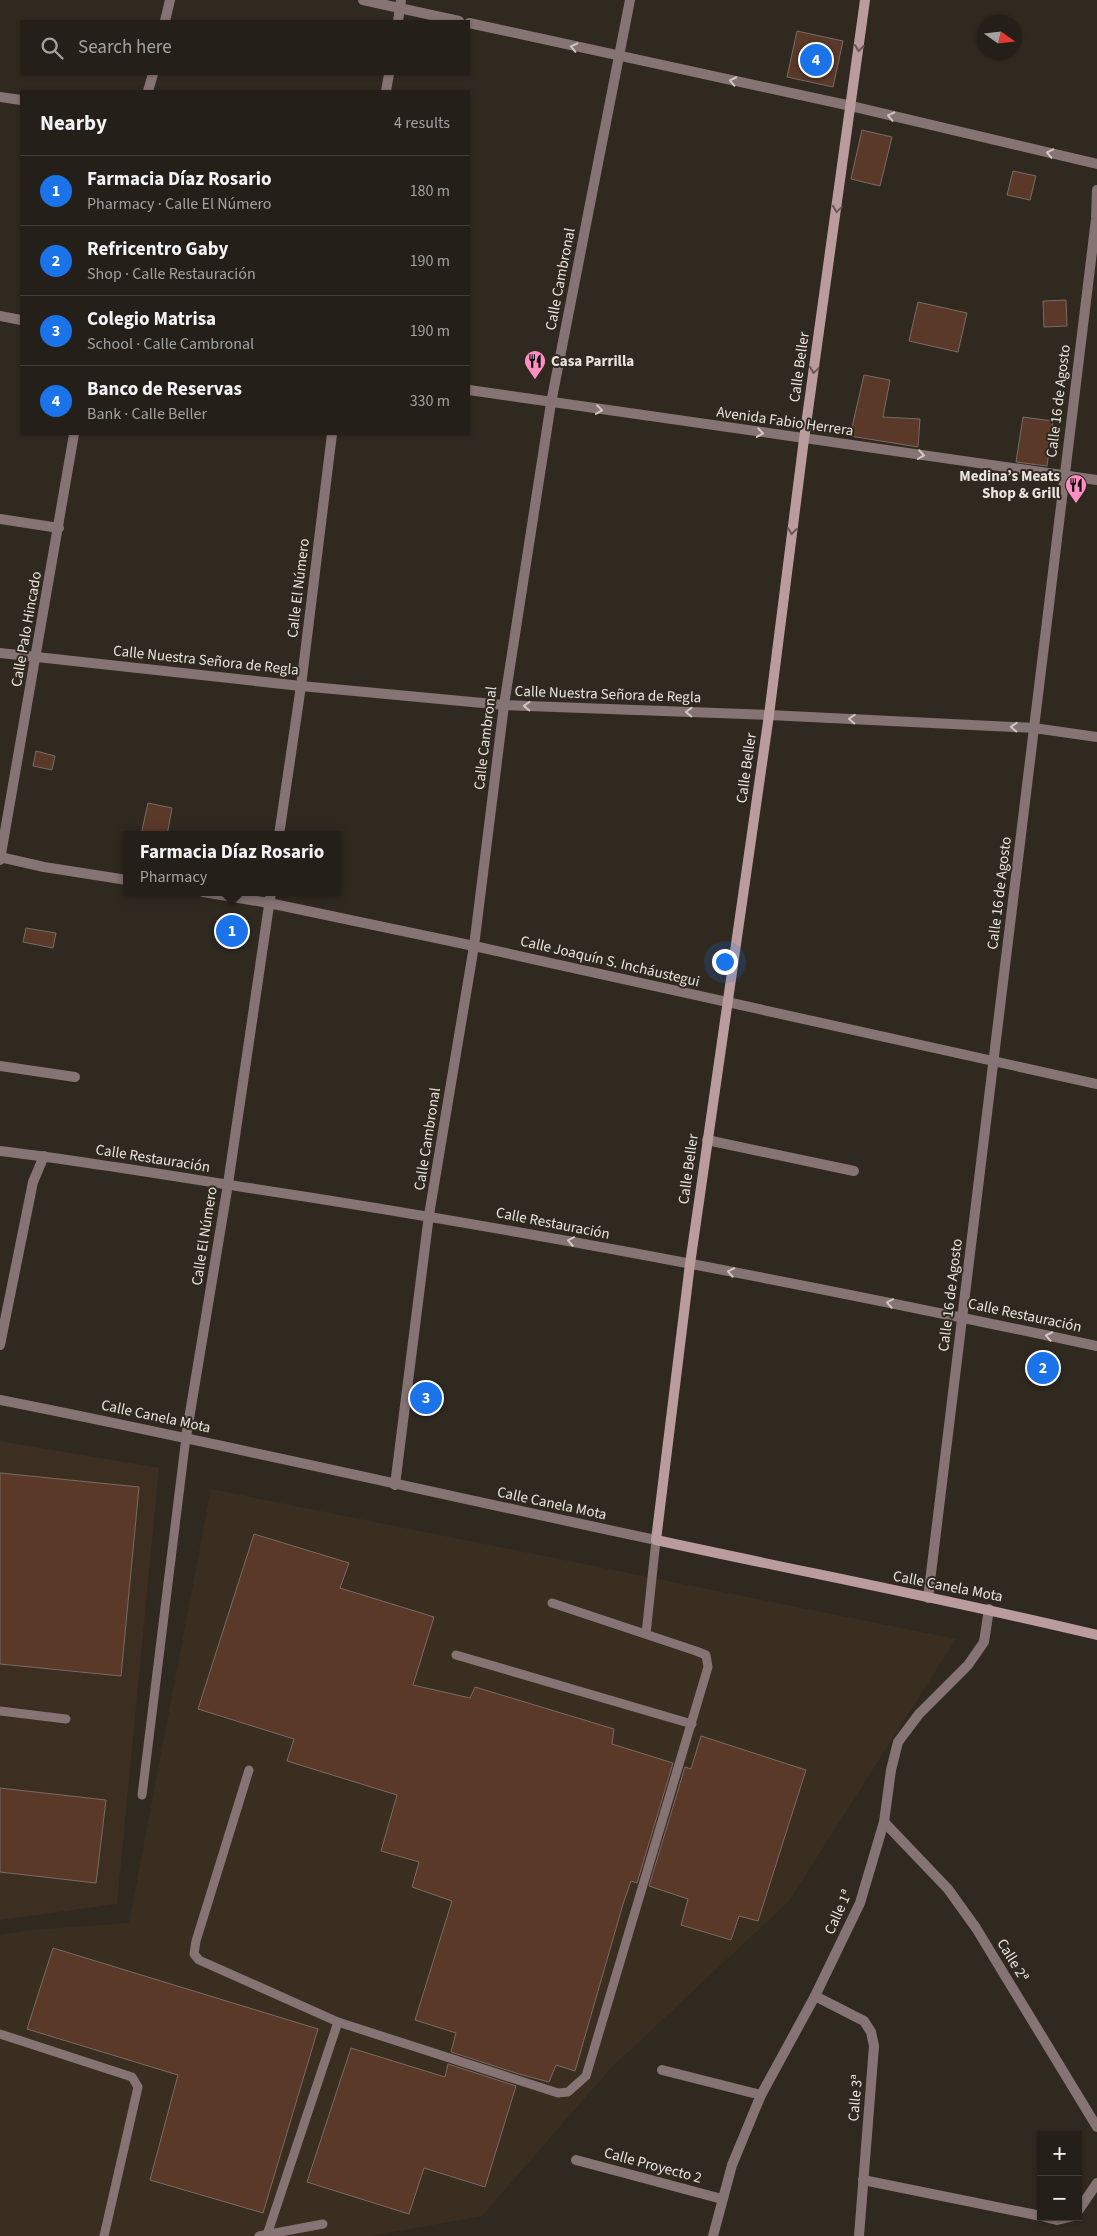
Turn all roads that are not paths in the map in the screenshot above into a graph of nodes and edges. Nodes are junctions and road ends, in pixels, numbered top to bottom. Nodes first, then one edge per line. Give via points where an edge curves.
1 (170, 0) edge
2 (363, 0) edge
3 (630, 0) edge
4 (865, 0) edge
5 (401, 4) edge
6 (165, 20) edge
7 (398, 20) edge
8 (456, 20) edge
9 (470, 24) edge
10 (618, 57) junction
11 (153, 75) edge
12 (389, 75) edge
13 (148, 90) edge
14 (386, 90) edge
15 (0, 97) edge
16 (20, 100) edge
17 (851, 106) junction
18 (1097, 164) edge
19 (1097, 190) edge
20 (0, 316) edge
21 (20, 320) edge
22 (470, 390) edge
23 (551, 403) junction
24 (74, 435) edge
25 (332, 435) edge
26 (804, 439) junction
27 (1064, 476) junction
28 (1097, 480) edge
29 (0, 519) edge
30 (59, 528) junction
31 (0, 653) edge
32 (36, 657) junction
33 (301, 686) junction
34 (504, 705) junction
35 (769, 714) junction
36 (1034, 728) junction
37 (1097, 738) edge
38 (280, 831) edge
39 (0, 858) edge
40 (123, 879) edge
41 (248, 896) edge
42 (270, 898) edge
43 (474, 946) junction
44 (726, 1002) junction
45 (993, 1062) junction
46 (0, 1066) edge
47 (75, 1077) dead end
48 (1097, 1084) edge
49 (708, 1140) junction
50 (0, 1151) edge
51 (44, 1156) junction
52 (854, 1171) dead end
53 (228, 1184) junction
54 (429, 1215) junction
55 (690, 1264) junction
56 (962, 1317) junction
57 (0, 1345) edge
58 (1097, 1346) edge
59 (0, 1400) edge
60 (186, 1437) junction
61 (395, 1485) junction
62 (656, 1540) junction
63 (928, 1598) junction
64 (552, 1603) dead end
65 (989, 1609) junction
66 (646, 1634) junction
67 (1097, 1634) edge
68 (456, 1655) dead end
69 (0, 1711) edge
70 (66, 1719) dead end
71 (692, 1724) junction
72 (249, 1770) dead end
73 (142, 1795) dead end
74 (884, 1822) junction
75 (815, 1996) junction
76 (338, 2022) junction
77 (0, 2034) edge
78 (662, 2070) dead end
79 (761, 2095) junction
80 (1097, 2127) edge
81 (576, 2160) dead end
82 (863, 2180) junction
83 (1097, 2184) edge
84 (722, 2199) junction
85 (1082, 2205) edge
86 (1037, 2215) edge
87 (323, 2224) dead end
88 (104, 2236) edge
89 (263, 2236) edge
90 (713, 2236) edge
91 (859, 2236) edge

1 - 6 street
2 - 5 street
3 - 10 street, Calle Cambronal
4 -> 17 main road, Calle Beller
5 - 7 street
5 - 8 street
10 -> 9 street
17 -> 10 street
10 - 23 street, Calle Cambronal
11 - 13 street
12 - 14 street
15 - 16 street
18 -> 17 street
17 -> 26 main road, Calle Beller
19 - 27 street, Calle 16 de Agosto
20 - 21 street
22 - 23 street, Avenida Fabio Herrera
23 -> 26 street, Avenida Fabio Herrera
23 - 34 street, Calle Cambronal
24 - 30 street, Calle Palo Hincado
25 - 33 street, Calle El Número
26 -> 27 street, Avenida Fabio Herrera
26 -> 35 main road, Calle Beller
27 - 28 street, Avenida Fabio Herrera
27 - 36 street, Calle 16 de Agosto
29 - 30 street
30 - 32 street, Calle Palo Hincado
31 - 32 street, Calle Nuestra Señora de Regla
32 - 33 street, Calle Nuestra Señora de Regla
32 - 39 street, Calle Palo Hincado
33 - 34 street, Calle Nuestra Señora de Regla
33 - 38 street, Calle El Número
35 -> 34 street, Calle Nuestra Señora de Regla
34 - 43 street, Calle Cambronal
36 -> 35 street, Calle Nuestra Señora de Regla
35 - 44 main road, Calle Beller
36 - 37 street, Calle Nuestra Señora de Regla
36 - 45 street, Calle 16 de Agosto
39 - 40 street
41 - 42 street, Calle Joaquín S. Incháustegui
42 - 43 street, Calle Joaquín S. Incháustegui
42 - 53 street, Calle El Número
43 - 44 street, Calle Joaquín S. Incháustegui
43 - 54 street, Calle Cambronal
44 - 45 street, Calle Joaquín S. Incháustegui
44 - 49 main road, Calle Beller
45 - 48 street, Calle Joaquín S. Incháustegui
45 - 56 street, Calle 16 de Agosto
46 - 47 street
49 - 52 street
49 - 55 main road, Calle Beller
50 - 51 street, Calle Restauración
51 - 53 street, Calle Restauración
51 - 57 street via 33,1182
53 - 54 street, Calle Restauración
53 - 60 street, Calle El Número
55 -> 54 street, Calle Restauración
54 - 61 street, Calle Cambronal
56 -> 55 street, Calle Restauración
55 - 62 main road, Calle Beller
58 -> 56 street, Calle Restauración
56 - 63 street, Calle 16 de Agosto
59 - 60 street, Calle Canela Mota
60 - 61 street, Calle Canela Mota
60 - 73 lane
61 - 62 street, Calle Canela Mota
62 - 63 main road, Calle Canela Mota
62 - 66 lane
63 - 65 main road, Calle Canela Mota
64 - 66 lane
65 - 67 main road, Calle Canela Mota
65 - 74 street, Calle 1ª via 984,1642 968,1665 919,1714 898,1742
66 - 71 lane via 706,1655 708,1668
68 - 71 lane
69 - 70 lane
71 - 76 lane via 586,2076 568,2092 558,2093
72 - 76 lane via 194,1954 199,1960
74 - 75 street, Calle 1ª via 860,1903
74 - 80 street, Calle 2ª via 948,1889 976,1928
75 - 79 street, Calle 1ª
75 - 82 street, Calle 3ª via 864,2021 871,2032 874,2046
76 - 89 lane
77 - 88 lane via 132,2077 137,2083
78 - 79 street
79 - 84 street, Calle 1ª via 732,2165
81 - 84 street, Calle Proyecto 2
82 - 86 street
82 - 91 street, Calle 3ª
83 - 85 street
84 - 90 street, Calle 1ª
87 - 89 lane

